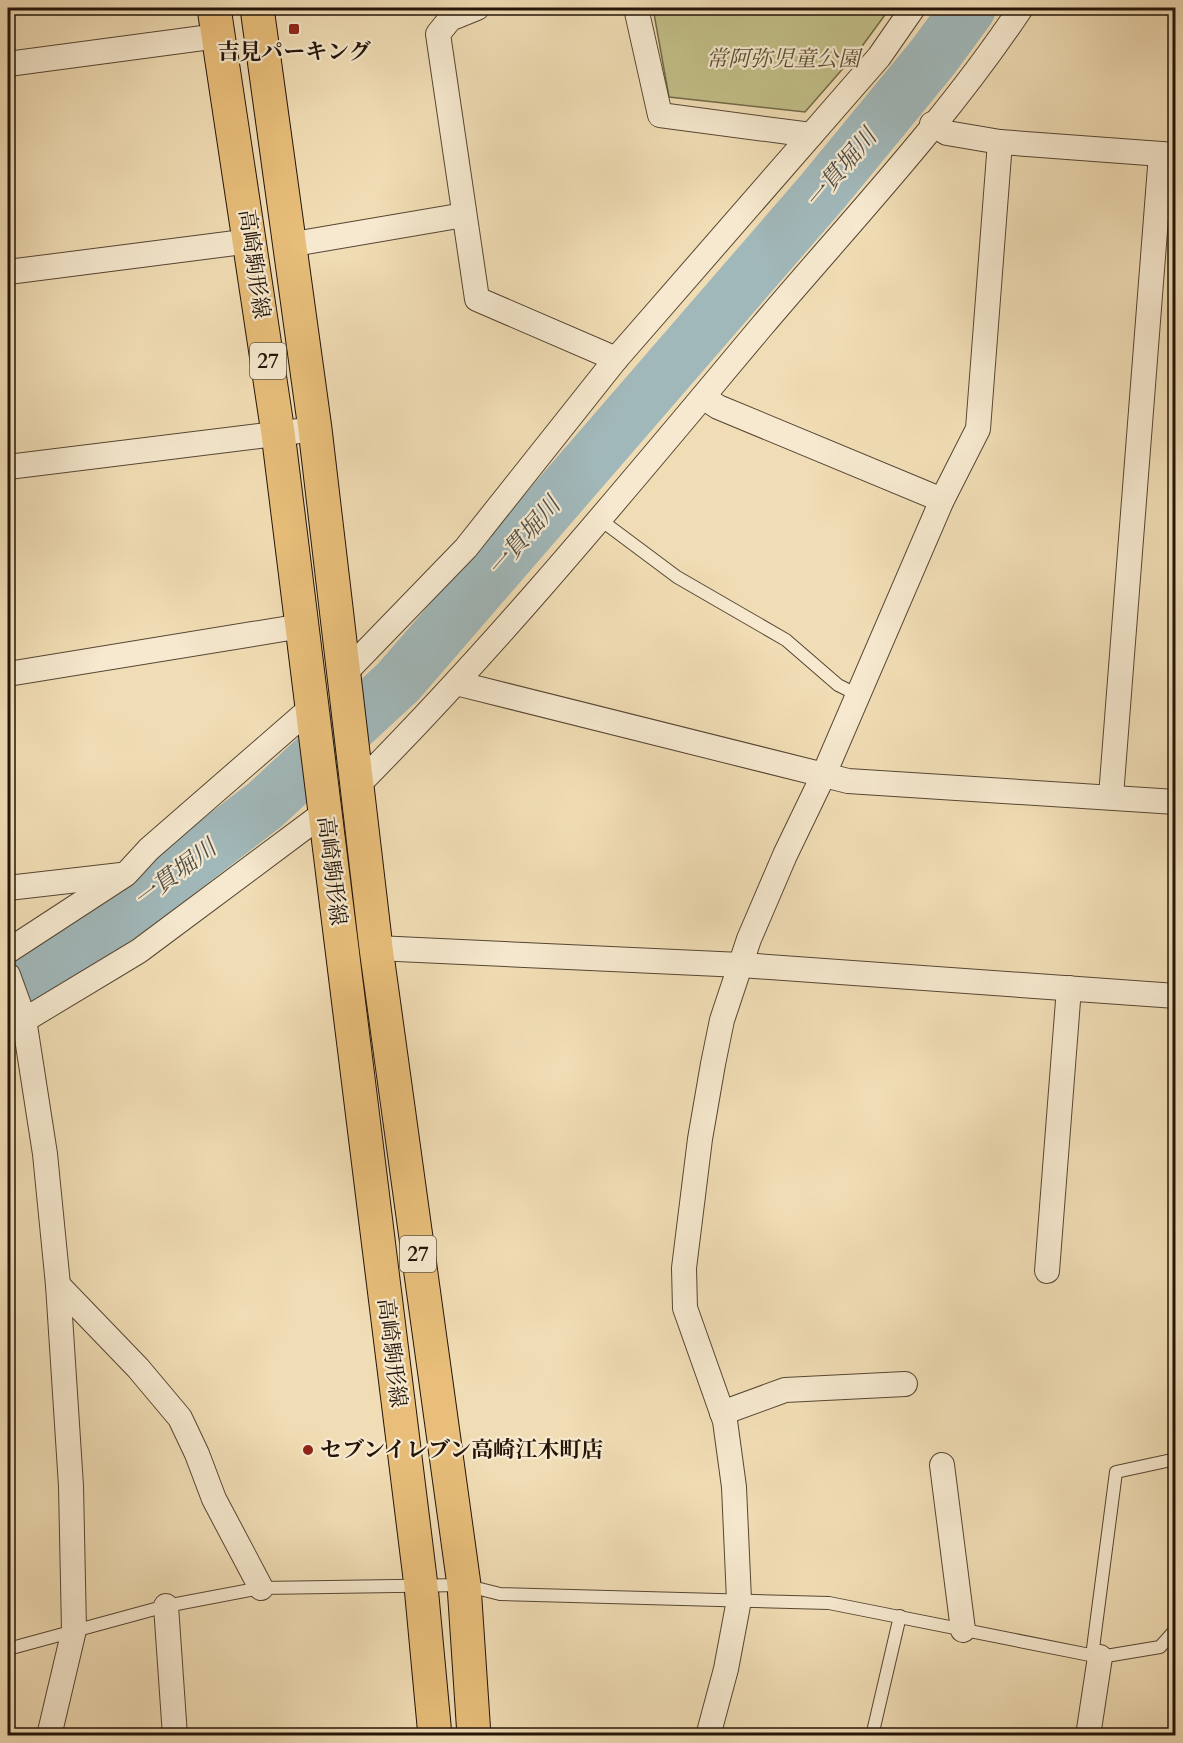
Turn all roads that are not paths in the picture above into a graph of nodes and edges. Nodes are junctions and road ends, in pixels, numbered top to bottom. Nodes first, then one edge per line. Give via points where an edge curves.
1 (257, 8) edge
2 (477, 8) edge
3 (636, 8) edge
4 (914, 8) edge
5 (1021, 8) edge
6 (216, 22) edge
7 (8, 64) edge
8 (933, 124) junction
9 (811, 135) junction
10 (1000, 142) junction
11 (1168, 154) edge
12 (464, 215) junction
13 (251, 241) junction
14 (288, 245) junction
15 (8, 272) edge
16 (616, 359) junction
17 (703, 397) junction
18 (315, 429) junction
19 (278, 433) junction
20 (8, 467) edge
21 (942, 500) junction
22 (598, 518) junction
23 (302, 626) junction
24 (8, 674) edge
25 (343, 681) junction
26 (456, 683) junction
27 (858, 694) junction
28 (311, 712) junction
29 (824, 774) junction
30 (358, 779) junction
31 (1111, 796) junction
32 (1176, 802) edge
33 (324, 807) junction
34 (126, 874) junction
35 (8, 888) edge
36 (376, 948) junction
37 (8, 951) edge
38 (741, 965) junction
39 (8, 975) edge
40 (1069, 988) junction
41 (1176, 996) edge
42 (16, 1025) edge
43 (1047, 1271) dead end
44 (58, 1285) junction
45 (905, 1384) dead end
46 (722, 1413) junction
47 (1176, 1459) edge
48 (942, 1465) dead end
49 (464, 1585) junction
50 (421, 1586) junction
51 (261, 1588) junction
52 (739, 1600) junction
53 (166, 1606) junction
54 (900, 1616) junction
55 (1176, 1629) edge
56 (74, 1630) junction
57 (963, 1630) junction
58 (8, 1649) edge
59 (1096, 1657) junction
60 (49, 1736) edge
61 (175, 1736) edge
62 (435, 1736) edge
63 (474, 1736) edge
64 (708, 1736) edge
65 (872, 1736) edge
66 (1088, 1736) edge

1 - 14 main road, 高崎駒形線 / 27
2 - 12 street via 450,19 438,34
3 - 9 street via 660,115
4 - 9 street via 879,57
5 - 8 street
6 - 7 street
6 - 13 main road, 高崎駒形線 / 27
8 - 10 street via 947,133
8 - 17 street
9 - 16 street
10 - 11 street
10 - 21 street via 978,429
11 - 31 street
12 - 14 street
12 - 16 street via 477,299
13 - 15 street
13 - 19 main road, 高崎駒形線 / 27
14 - 18 main road, 高崎駒形線 / 27
16 - 25 street via 466,548
17 - 21 street via 718,407
17 - 22 street
18 - 19 street
18 - 25 main road, 高崎駒形線 / 27
19 - 20 street
19 - 23 main road, 高崎駒形線 / 27
21 - 27 street
22 - 26 street
22 - 27 lane via 677,577 786,640 838,685
23 - 24 street
23 - 28 main road, 高崎駒形線 / 27
25 - 30 main road, 高崎駒形線 / 27
26 - 29 street
26 - 30 street
27 - 29 street
28 - 33 main road, 高崎駒形線 / 27
28 - 34 street via 149,849
29 - 31 street via 848,780
29 - 38 street via 785,855
30 - 36 main road, 高崎駒形線 / 27
31 - 32 street
33 - 42 street via 139,951
33 - 50 main road, 高崎駒形線 / 27
34 - 35 street
34 - 37 street
36 - 38 street
36 - 49 main road, 高崎駒形線 / 27
38 - 40 street
38 - 46 street via 713,1064 684,1268 685,1308
39 - 42 street
40 - 41 street
40 - 43 street
42 - 44 street via 45,1154
44 - 51 street via 180,1418 214,1499
44 - 56 street via 71,1486
45 - 46 street via 785,1390
46 - 52 street via 734,1487
47 - 59 lane via 1116,1472
48 - 57 street
49 - 50 lane
49 - 52 lane via 500,1594
49 - 63 main road, 高崎駒形線 / 27
50 - 51 lane
50 - 62 main road, 高崎駒形線 / 27
51 - 53 lane
52 - 54 lane via 829,1603
52 - 64 street
53 - 56 lane
53 - 61 street
54 - 57 lane
54 - 65 lane
55 - 59 lane via 1160,1647
56 - 58 lane
56 - 60 street
57 - 59 lane
59 - 66 street

